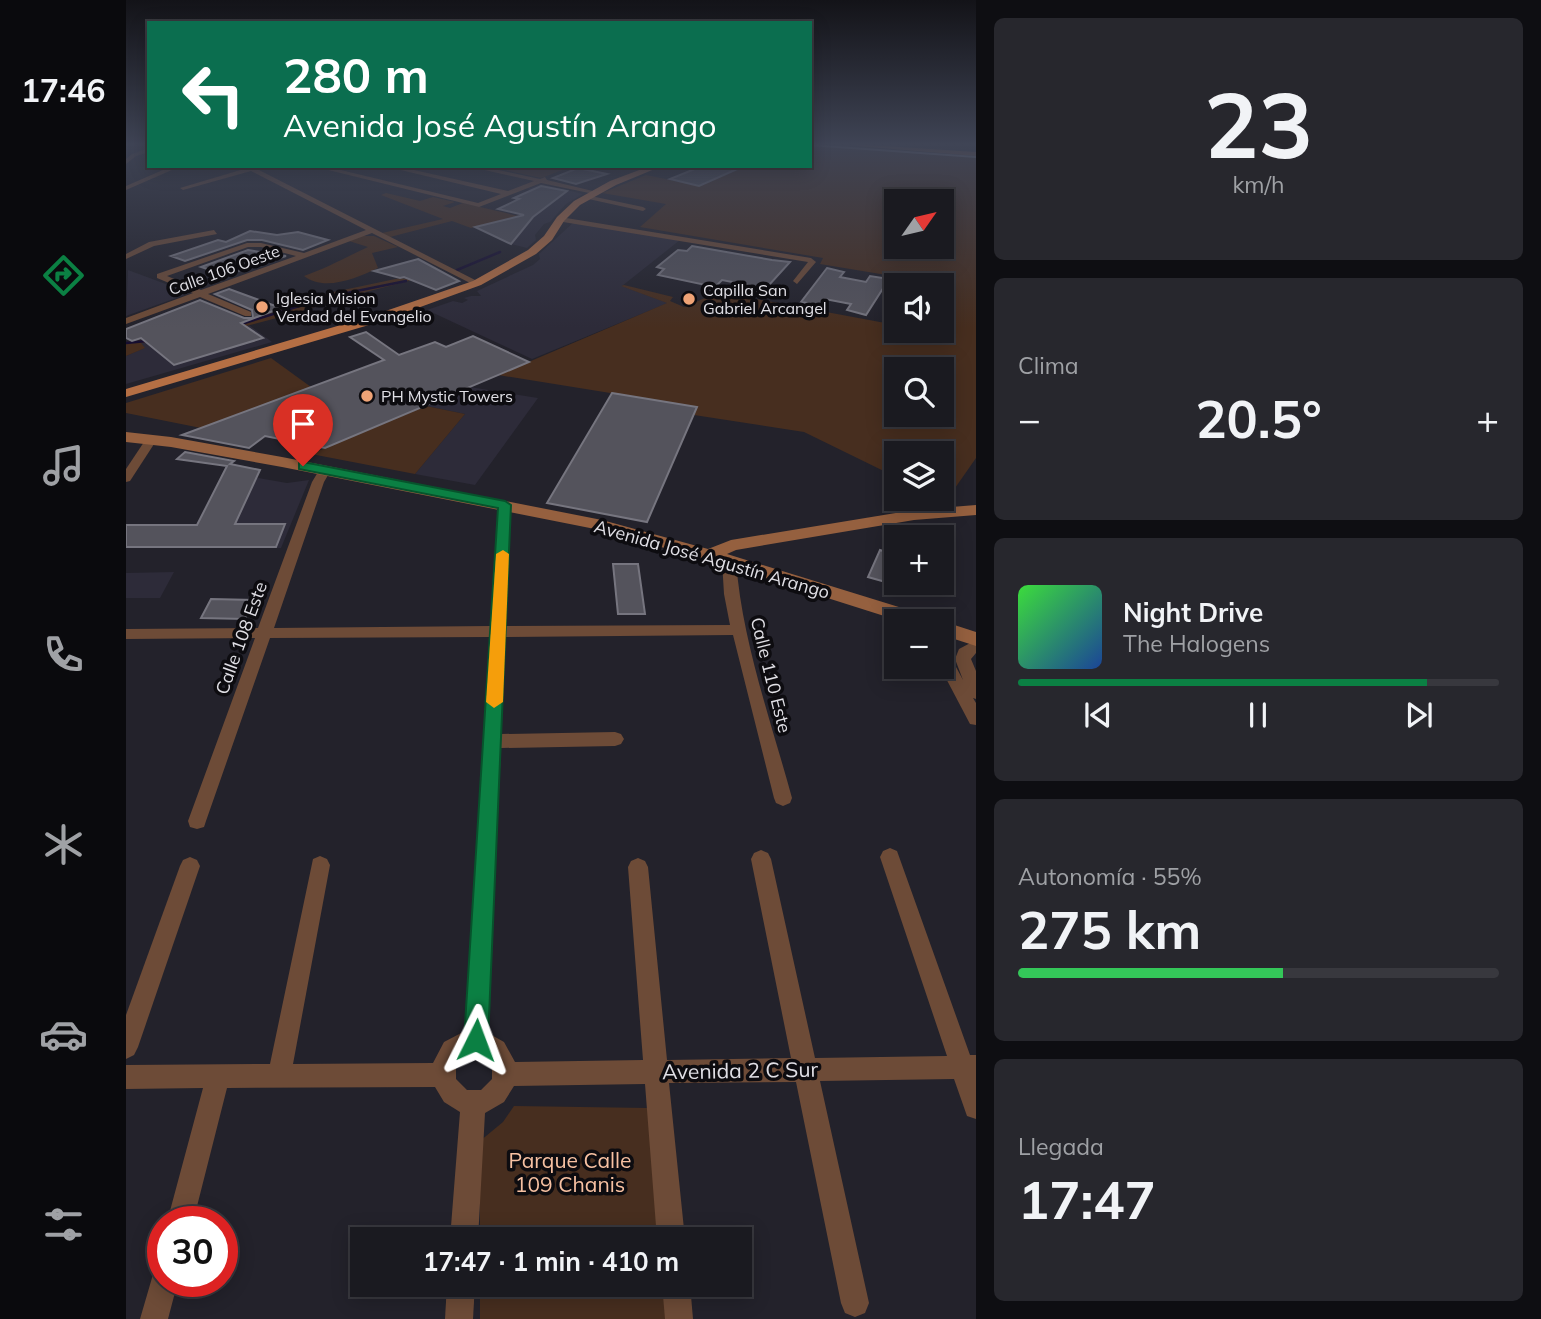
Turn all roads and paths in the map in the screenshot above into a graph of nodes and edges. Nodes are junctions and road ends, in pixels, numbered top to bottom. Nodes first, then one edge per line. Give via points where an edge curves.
1 (325, 206) edge
2 (577, 206) edge
3 (632, 206) edge
4 (643, 209) dead end
5 (560, 219) junction
6 (370, 231) junction
7 (214, 232) dead end
8 (304, 255) junction
9 (126, 257) edge
10 (797, 281) dead end
11 (477, 283) junction
12 (200, 294) junction
13 (248, 314) dead end
14 (126, 321) edge
15 (339, 329) junction
16 (126, 387) edge
17 (126, 396) edge
18 (126, 428) edge
19 (126, 437) edge
20 (150, 441) junction
21 (171, 442) junction
22 (325, 470) junction
23 (126, 478) edge
24 (505, 505) junction
25 (976, 510) edge
26 (720, 558) junction
27 (884, 610) edge
28 (739, 629) junction
29 (954, 632) edge
30 (264, 633) junction
31 (499, 633) junction
32 (126, 634) edge
33 (976, 639) edge
34 (976, 646) edge
35 (954, 678) edge
36 (976, 693) edge
37 (976, 719) edge
38 (615, 739) dead end
39 (492, 741) junction
40 (783, 798) dead end
41 (197, 821) dead end
42 (890, 857) dead end
43 (761, 859) dead end
44 (320, 865) dead end
45 (190, 866) dead end
46 (638, 867) dead end
47 (476, 1040) junction
48 (126, 1046) edge
49 (969, 1067) edge
50 (806, 1069) junction
51 (656, 1072) junction
52 (504, 1074) junction
53 (444, 1075) junction
54 (126, 1077) edge
55 (218, 1077) junction
56 (279, 1077) junction
57 (473, 1104) junction
58 (976, 1107) edge
59 (184, 1206) edge
60 (465, 1227) edge
61 (670, 1227) edge
62 (160, 1297) edge
63 (460, 1297) edge
64 (677, 1297) edge
65 (855, 1303) dead end
66 (154, 1319) edge
67 (459, 1319) edge
68 (679, 1319) edge

1 - 6 street
2 - 5 main road
3 - 4 street
5 - 10 street via 811,260
5 - 11 main road via 532,252
6 - 8 street, Calle 106 Oeste
6 - 11 street
7 - 9 street via 152,244
8 - 12 street, Calle 106 Oeste
8 - 12 street via 247,245 159,276
11 - 15 main road
12 - 13 street
12 - 14 street, Calle 106 Oeste
15 - 16 main road
15 - 17 main road via 269,355
15 - 17 main road
18 - 21 main road, Avenida José Agustín Arango
19 - 20 main road, Avenida José Agustín Arango
20 - 21 main road, Avenida José Agustín Arango
20 - 23 street
21 - 22 main road, Avenida José Agustín Arango
22 - 24 main road, Avenida José Agustín Arango
22 - 30 street, Calle 108 Este
24 - 26 main road, Avenida José Agustín Arango
24 - 31 street
25 - 26 main road via 914,515 731,545
26 - 27 main road, Avenida José Agustín Arango
26 - 28 street, Calle 110 Este
28 - 31 street
28 - 40 street, Calle 110 Este
29 - 33 main road
30 - 31 street
30 - 32 street
30 - 41 street, Calle 108 Este
31 - 39 street
34 - 36 street via 963,659
35 - 37 street
38 - 39 street
39 - 47 street
42 - 49 street
43 - 50 street
44 - 56 street
45 - 48 street
46 - 51 street
47 - 52 street via 500,1054
47 - 53 street via 457,1047
49 - 50 street, Avenida 2 C Sur
49 - 58 street
50 - 51 street, Avenida 2 C Sur
50 - 65 street
51 - 52 street, Avenida 2 C Sur
51 - 61 street
52 - 57 street via 494,1095
53 - 56 street
53 - 57 street via 456,1099
54 - 55 street
55 - 56 street
55 - 59 street
57 - 60 street
62 - 66 street
63 - 67 street
64 - 68 street

